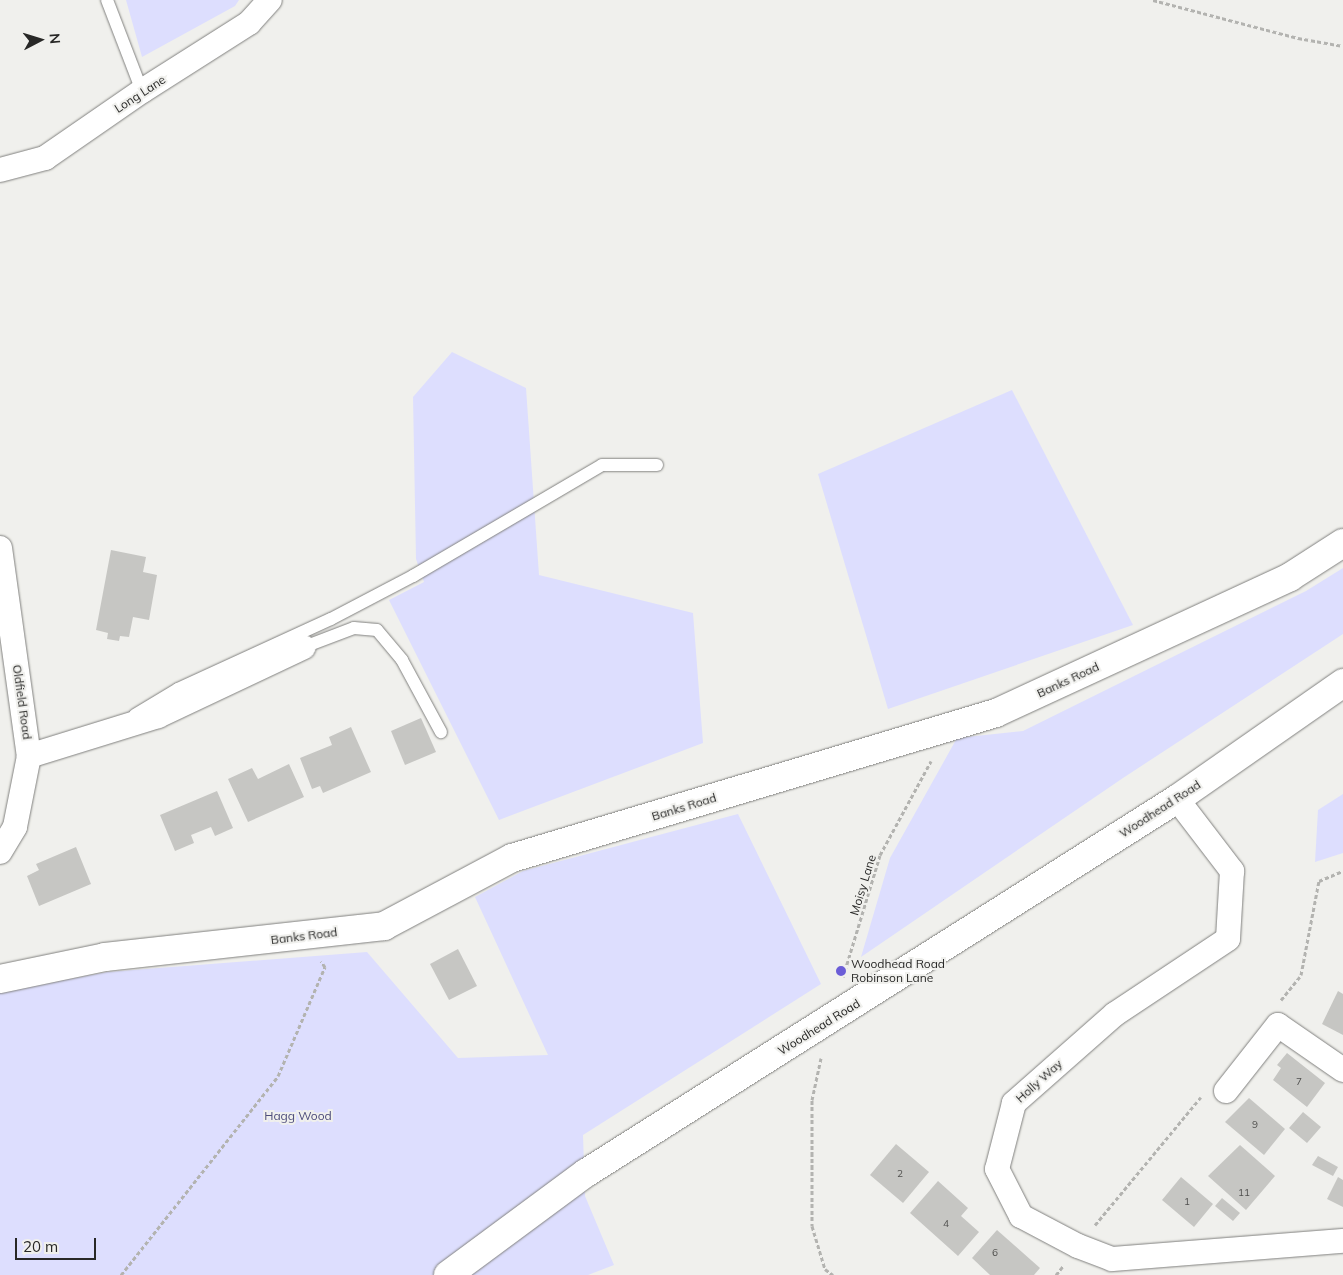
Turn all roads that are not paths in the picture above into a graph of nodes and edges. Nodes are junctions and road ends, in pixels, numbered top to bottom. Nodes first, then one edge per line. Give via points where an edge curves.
1 (107, 0) edge
2 (270, 0) edge
3 (142, 91) junction
4 (0, 170) edge
5 (657, 465) dead end
6 (1343, 543) edge
7 (0, 548) edge
8 (304, 647) joint
9 (1343, 683) edge
10 (441, 732) dead end
11 (105, 733) junction
12 (30, 756) junction
13 (1177, 799) junction
14 (0, 852) edge
15 (0, 979) edge
16 (1343, 1070) edge
17 (1226, 1091) dead end
18 (1343, 1241) edge
19 (1112, 1267) edge
20 (448, 1275) edge

1 - 3 lane
2 - 3 street, Long Lane via 248,22
3 - 4 street, Long Lane via 45,158
5 - 11 lane via 602,465 413,576 331,619 178,689
6 - 15 street, Banks Road via 1290,577 996,713 512,858 384,926 106,957
7 - 12 street, Oldfield Road
8 - 10 lane via 354,628 377,630 402,660
8 - 11 street via 158,716
9 - 13 street, Woodhead Road
11 - 12 street
12 - 14 street, Oldfield Road via 15,827
13 - 19 street, Holly Way via 1232,871 1228,939 1115,1014 1014,1103 997,1169 1021,1216
13 - 20 street, Woodhead Road via 586,1173
16 - 17 street via 1278,1025
18 - 19 street, Holly Way

